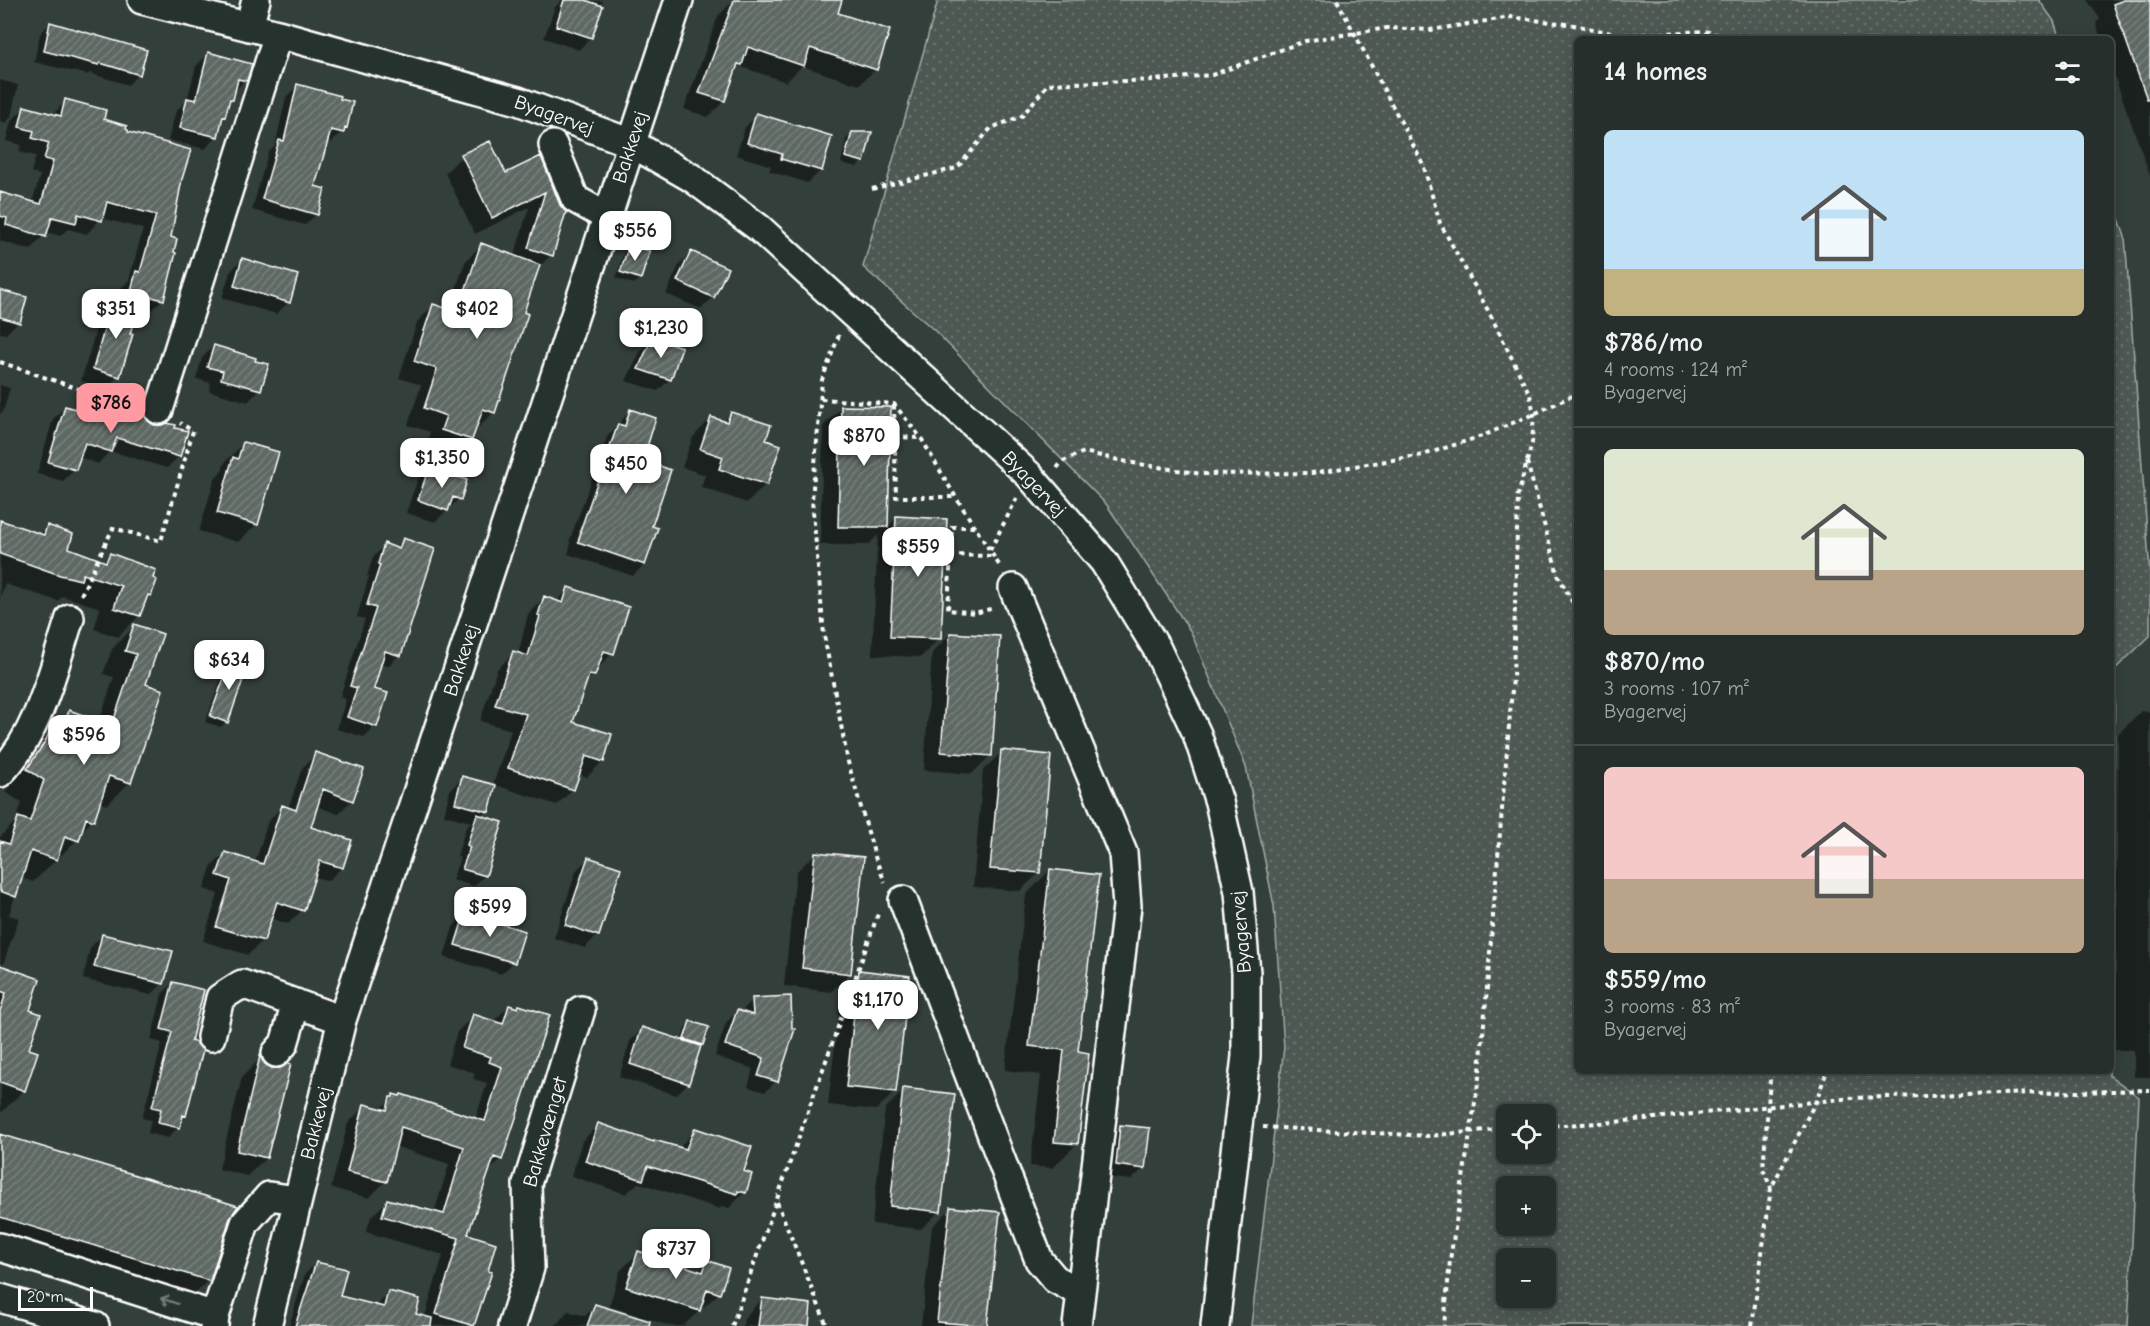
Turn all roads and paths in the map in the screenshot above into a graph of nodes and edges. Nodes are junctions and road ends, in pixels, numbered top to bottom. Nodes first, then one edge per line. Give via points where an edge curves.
1 (142, 0) edge
2 (256, 0) edge
3 (679, 0) edge
4 (1337, 0) edge
5 (249, 27) junction
6 (1354, 33) junction
7 (278, 34) junction
8 (1725, 36) edge
9 (631, 143) junction
10 (553, 145) dead end
11 (872, 189) dead end
12 (607, 217) junction
13 (849, 309) junction
14 (0, 362) edge
15 (1574, 395) edge
16 (821, 399) junction
17 (894, 404) junction
18 (159, 410) junction
19 (1534, 414) junction
20 (895, 437) junction
21 (921, 438) junction
22 (1526, 461) junction
23 (1035, 481) junction
24 (955, 497) junction
25 (975, 527) junction
26 (990, 550) junction
27 (950, 555) junction
28 (993, 556) junction
29 (1016, 595) junction
30 (1574, 605) edge
31 (70, 618) joint
32 (0, 773) edge
33 (891, 905) junction
34 (296, 1003) junction
35 (581, 1010) dead end
36 (342, 1020) junction
37 (211, 1037) dead end
38 (276, 1053) dead end
39 (1768, 1074) edge
40 (1826, 1074) edge
41 (2150, 1090) edge
42 (1816, 1101) junction
43 (1768, 1105) junction
44 (1238, 1124) junction
45 (1556, 1125) edge
46 (1496, 1129) edge
47 (1469, 1131) junction
48 (1771, 1188) junction
49 (297, 1200) junction
50 (777, 1201) junction
51 (0, 1247) edge
52 (1081, 1293) junction
53 (0, 1298) edge
54 (214, 1321) edge
55 (95, 1326) edge
56 (267, 1326) edge
57 (512, 1326) edge
58 (732, 1326) edge
59 (827, 1326) edge
60 (1077, 1326) edge
61 (1215, 1326) edge
62 (1444, 1326) edge
63 (1752, 1326) edge

1 - 5 street, Byagervej
2 - 5 street
3 - 9 street, Bakkevej
4 - 6 path
5 - 7 street, Byagervej
6 - 8 path via 1387,28 1431,30 1511,17 1621,35 1706,30
6 - 11 path via 1305,41 1212,75 1048,84 1022,116 991,128 957,168
6 - 19 path via 1423,164 1440,223 1530,395
7 - 9 street, Byagervej via 518,101
7 - 18 street
9 - 12 street, Bakkevej
9 - 13 street, Byagervej via 692,178 759,228
10 - 12 street via 575,199
12 - 36 street, Bakkevej
13 - 16 path via 822,380
13 - 23 street, Byagervej
14 - 18 path via 114,401
15 - 19 path
16 - 17 path
16 - 33 path via 812,500 824,635 848,762
17 - 20 path
17 - 21 path
18 - 31 path via 193,431 161,541 113,528
19 - 22 path
19 - 23 path via 1423,455 1312,473 1202,474 1084,452
20 - 21 path
20 - 24 path via 896,497
21 - 24 path
22 - 30 path via 1558,575
22 - 47 path via 1518,495 1513,678 1481,1059
23 - 26 path
23 - 44 street, Byagervej via 1104,562 1157,649 1197,734 1219,802 1239,892 1246,973 1246,1056
24 - 25 path
25 - 26 path
25 - 27 path via 952,527
26 - 28 path
27 - 28 path
27 - 29 path via 948,610 975,613
28 - 29 path
29 - 52 street via 1122,853 1128,906
31 - 32 street via 33,726
33 - 50 path
33 - 52 street via 1039,1260 1055,1279
34 - 36 street
34 - 37 street via 242,984 220,998
34 - 38 street via 284,1044
35 - 57 street, Bakkevænget via 527,1184 530,1268
36 - 49 street, Bakkevej
39 - 43 path
40 - 42 path
41 - 42 path
42 - 43 path
42 - 48 path
43 - 45 path
43 - 48 path via 1763,1169
44 - 47 path via 1428,1137
44 - 61 street, Byagervej
46 - 47 path
47 - 62 path
48 - 63 path
49 - 54 street via 269,1196 245,1223
49 - 56 street, Bakkevej
50 - 58 path
50 - 59 path
54 -> 51 street
52 - 60 street
53 - 55 street

